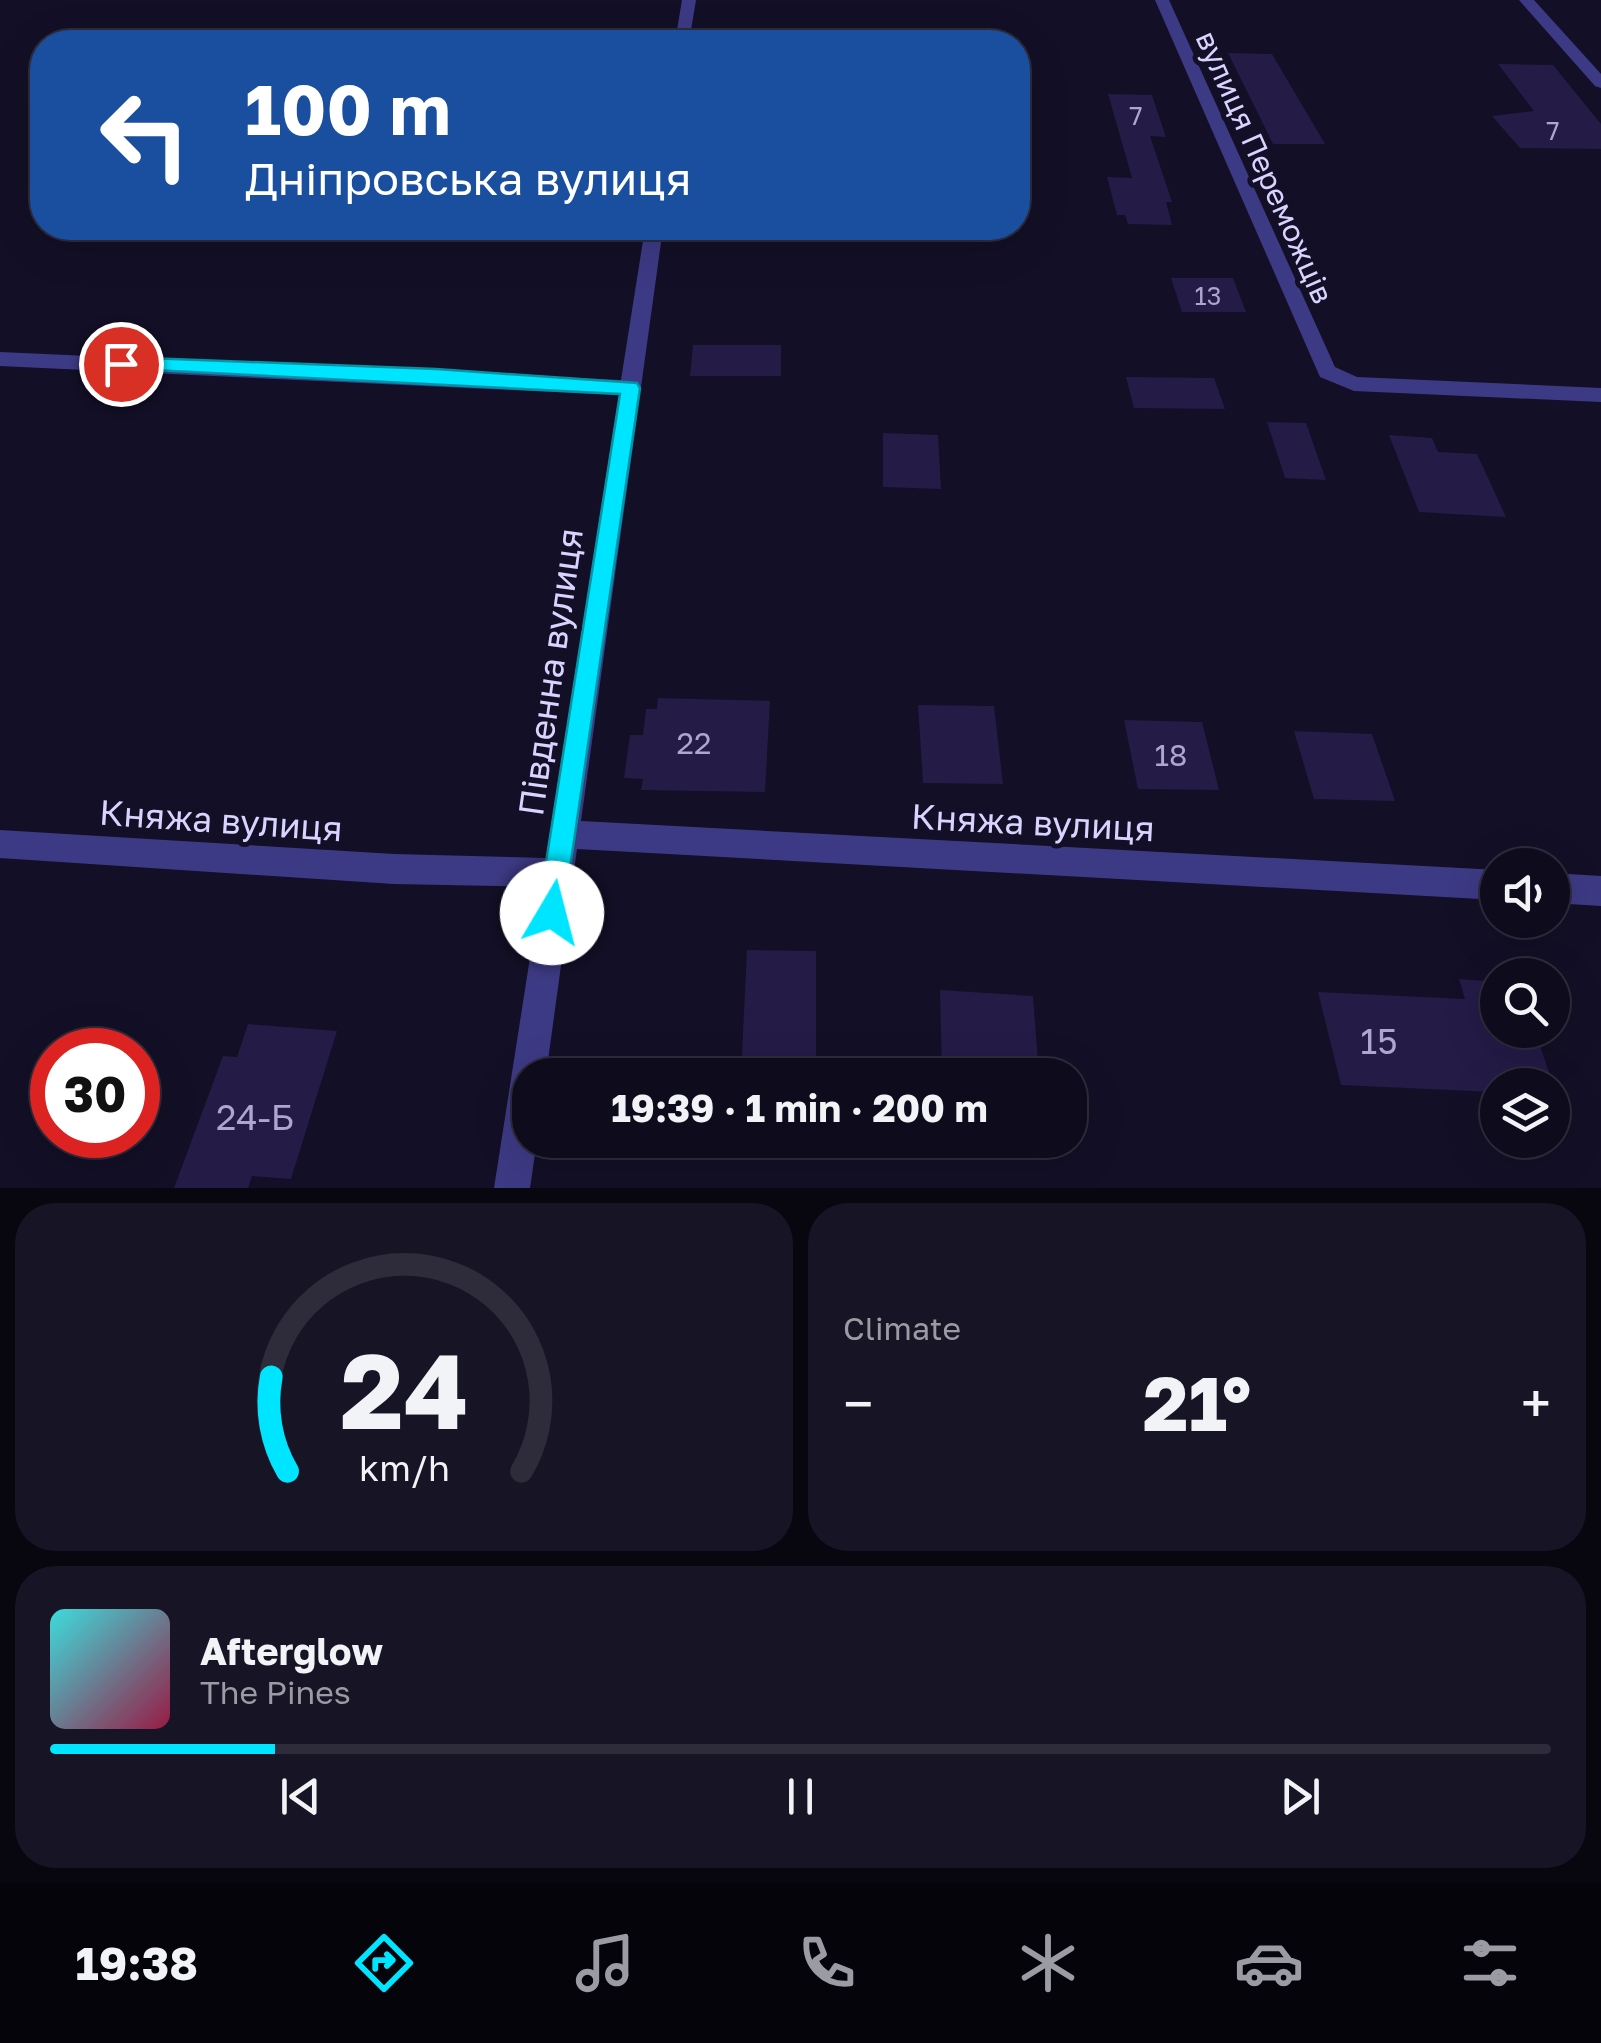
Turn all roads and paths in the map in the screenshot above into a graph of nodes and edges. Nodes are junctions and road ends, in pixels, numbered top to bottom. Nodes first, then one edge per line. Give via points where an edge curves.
1 (689, 0) edge
2 (1162, 0) edge
3 (1526, 0) edge
4 (684, 30) edge
5 (1601, 82) edge
6 (652, 240) edge
7 (0, 359) edge
8 (630, 388) junction
9 (1601, 395) edge
10 (564, 834) junction
11 (0, 844) edge
12 (558, 874) junction
13 (1480, 884) edge
14 (1570, 889) edge
15 (1601, 891) edge
16 (512, 1188) edge

1 - 4 street
2 - 9 street, вулиця Переможців via 1327,372 1354,384
3 - 5 street
6 - 8 street, Південна вулиця
7 - 8 street
8 - 10 street, Південна вулиця
10 - 12 street, Південна вулиця
10 - 13 street, Княжа вулиця
11 - 12 street, Княжа вулиця
12 - 16 street, Південна вулиця
14 - 15 street

